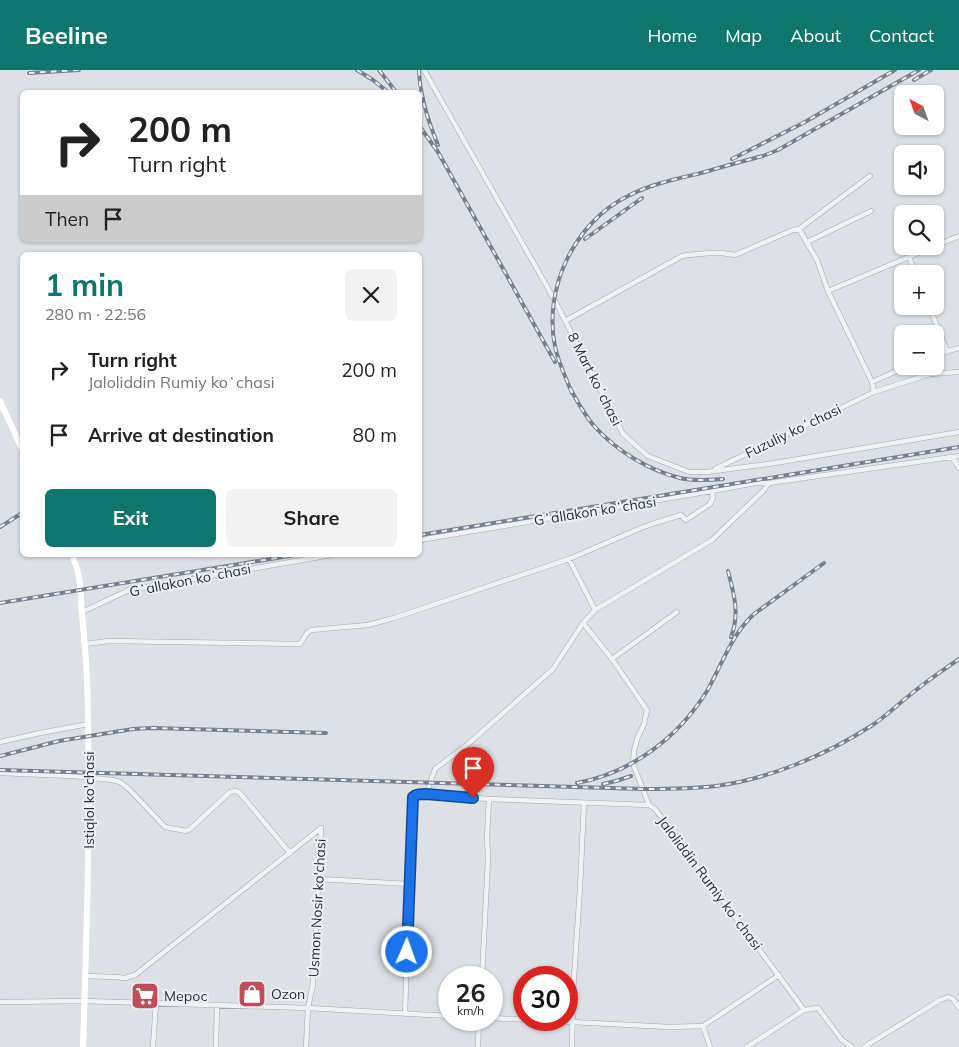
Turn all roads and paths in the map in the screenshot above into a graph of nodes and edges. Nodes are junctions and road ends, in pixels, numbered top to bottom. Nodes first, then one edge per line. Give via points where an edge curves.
1 (424, 70) edge
2 (870, 176) dead end
3 (871, 211) dead end
4 (799, 229) junction
5 (959, 236) edge
6 (807, 242) junction
7 (944, 242) edge
8 (915, 255) edge
9 (910, 257) junction
10 (913, 265) edge
11 (828, 291) junction
12 (933, 315) edge
13 (565, 321) junction
14 (959, 348) edge
15 (947, 351) junction
16 (944, 352) edge
17 (894, 372) edge
18 (959, 372) edge
19 (872, 382) junction
20 (874, 392) junction
21 (0, 401) edge
22 (959, 432) edge
23 (20, 445) edge
24 (959, 456) edge
25 (952, 457) junction
26 (959, 468) edge
27 (712, 471) junction
28 (769, 483) junction
29 (712, 491) junction
30 (422, 540) edge
31 (73, 557) edge
32 (319, 557) edge
33 (569, 559) junction
34 (594, 610) junction
35 (82, 612) junction
36 (677, 612) dead end
37 (583, 623) junction
38 (85, 644) junction
39 (612, 659) junction
40 (88, 724) junction
41 (0, 742) edge
42 (0, 773) edge
43 (89, 778) junction
44 (426, 794) junction
45 (489, 799) junction
46 (584, 803) junction
47 (649, 805) junction
48 (290, 853) junction
49 (319, 879) junction
50 (409, 884) junction
51 (483, 966) edge
52 (575, 966) edge
53 (779, 975) junction
54 (86, 976) junction
55 (84, 1001) junction
56 (0, 1002) edge
57 (156, 1003) junction
58 (216, 1005) junction
59 (308, 1008) junction
60 (959, 1008) edge
61 (804, 1010) junction
62 (405, 1014) junction
63 (438, 1016) edge
64 (578, 1022) edge
65 (703, 1026) junction
66 (479, 1031) edge
67 (572, 1031) edge
68 (83, 1047) edge
69 (154, 1047) edge
70 (216, 1047) edge
71 (306, 1047) edge
72 (478, 1047) edge
73 (572, 1047) edge
74 (710, 1047) edge
75 (747, 1047) edge
76 (852, 1047) edge
77 (864, 1047) edge

1 - 13 street, 8 Mart koʻchasi
2 - 4 street
3 - 6 street
4 - 6 street
4 - 13 street via 735,255 682,256
5 - 7 street
6 - 11 street
8 - 9 street
9 - 10 street
9 - 11 street
11 - 19 street
12 - 15 street
13 - 27 street, 8 Mart koʻchasi via 623,434 648,456 689,472
14 - 15 street
15 - 16 street
17 - 19 street
18 - 20 street, Fuzuliy koʻchasi via 930,374
19 - 20 street
20 - 27 street, Fuzuliy koʻchasi
21 - 23 main road
22 - 27 street, 8 Mart koʻchasi
24 - 25 street, Gʻallakon koʻchasi
25 - 26 street
25 - 28 street, Gʻallakon koʻchasi
28 - 29 street, Gʻallakon koʻchasi
28 - 34 street via 712,540
29 - 30 street, Gʻallakon koʻchasi
29 - 33 street via 710,504 688,519 680,516 655,523
31 - 35 main road, Istiqlol ko'chasi via 81,586
32 - 35 street, Gʻallakon koʻchasi via 129,590
33 - 34 street
33 - 38 street via 394,618 368,625 310,630 300,644 109,641
34 - 37 street
35 - 38 main road, Istiqlol ko'chasi
36 - 39 street
37 - 39 street
37 - 44 street via 554,669 435,769
38 - 40 main road, Istiqlol ko'chasi
39 - 47 street via 647,710 633,764
40 - 41 street
40 - 43 main road, Istiqlol ko'chasi
42 - 43 street
43 - 48 street via 120,782 166,827 186,831 235,790
43 - 54 main road, Istiqlol ko'chasi
44 - 45 street, Jaloliddin Rumiy koʻchasi
44 - 50 street, Jaloliddin Rumiy koʻchasi via 413,797
45 - 46 street, Jaloliddin Rumiy koʻchasi
45 - 51 street
46 - 47 street, Jaloliddin Rumiy koʻchasi
46 - 52 street
47 - 53 street, Jaloliddin Rumiy koʻchasi
48 - 49 street, Usmon Nosir ko'chasi via 321,828
48 - 54 street via 135,975 126,978
49 - 50 street
49 - 59 street, Usmon Nosir ko'chasi via 313,984
50 - 62 street
53 - 61 street, Jaloliddin Rumiy koʻchasi
53 - 65 street
54 - 55 main road, Istiqlol ko'chasi
55 - 56 street
55 - 57 street
55 - 68 main road, Istiqlol ko'chasi
57 - 58 street
57 - 69 street
58 - 59 street
58 - 70 street
59 - 62 street
59 - 71 street, Usmon Nosir ko'chasi
60 - 77 street via 953,999 940,1000
61 - 75 street
61 - 76 street via 818,1008 842,1040
62 - 63 street
64 - 65 street
65 - 74 street
66 - 72 street
67 - 73 street

